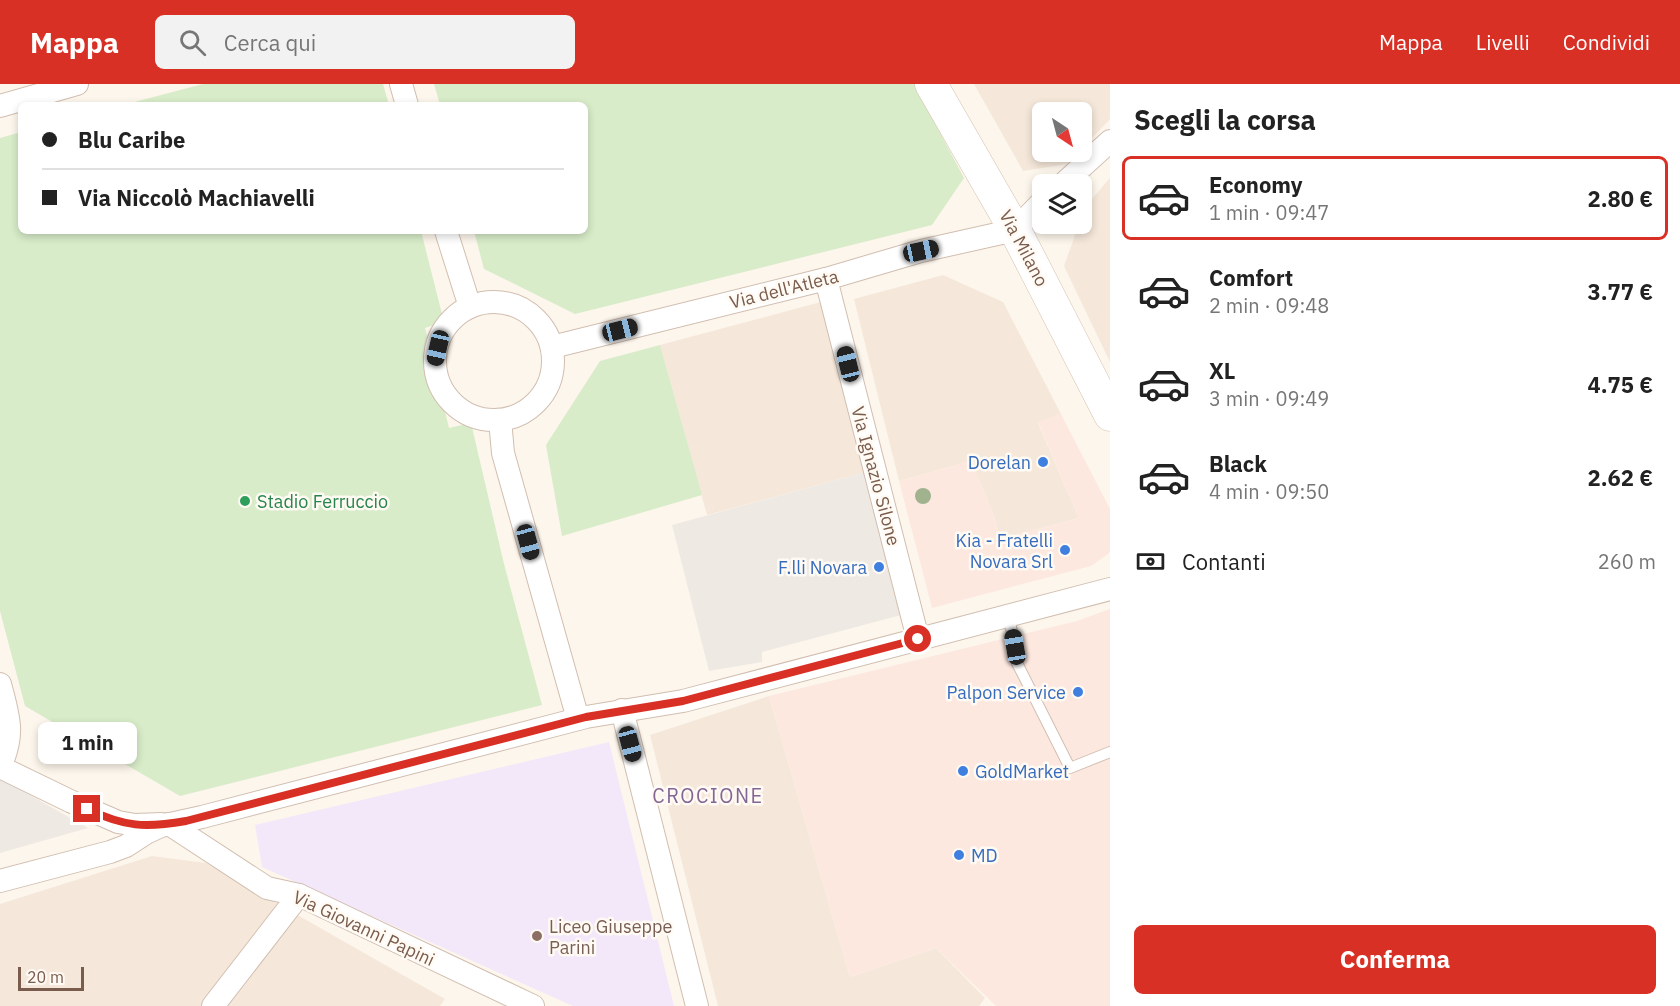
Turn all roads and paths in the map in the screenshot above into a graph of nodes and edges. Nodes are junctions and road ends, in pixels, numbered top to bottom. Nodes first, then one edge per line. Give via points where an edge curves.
1 (77, 84) edge
2 (401, 84) edge
3 (938, 87) edge
4 (406, 102) edge
5 (0, 106) edge
6 (1110, 141) edge
7 (1074, 174) edge
8 (1032, 212) edge
9 (1015, 230) junction
10 (447, 234) edge
11 (826, 279) junction
12 (470, 307) junction
13 (552, 347) junction
14 (1110, 415) edge
15 (500, 420) junction
16 (1110, 577) edge
17 (1110, 589) edge
18 (1087, 594) junction
19 (1010, 615) junction
20 (918, 639) junction
21 (0, 684) edge
22 (622, 710) junction
23 (578, 719) junction
24 (1110, 752) edge
25 (0, 767) edge
26 (169, 824) junction
27 (0, 881) edge
28 (299, 895) junction
29 (213, 1006) edge
30 (533, 1006) edge
31 (697, 1006) edge

1 - 5 street
2 - 4 street
3 - 9 main road, Via Milano
6 - 7 street
8 - 9 street
9 - 11 street, Via dell'Atleta via 921,251
9 - 14 main road, Via Milano
10 - 12 street
11 - 13 street, Via dell'Atleta
11 - 20 street, Via Ignazio Silone
12 - 13 street via 499,302 519,307 544,328
12 - 15 street via 453,318 441,335 435,360 438,381 456,407 474,417
13 - 15 street via 553,371 537,402 520,414
15 - 23 street via 503,453
16 - 18 street
17 - 18 street
18 - 19 street
19 - 20 street
19 - 24 lane via 1017,663 1070,768
20 - 22 street via 683,701
21 - 25 street via 10,729 9,745
22 - 23 street
22 - 31 street
23 - 26 street
25 - 26 street via 118,822
26 - 27 street via 118,849
26 - 28 street, Via Giovanni Papini via 267,888
28 - 29 street
28 - 30 street, Via Giovanni Papini

